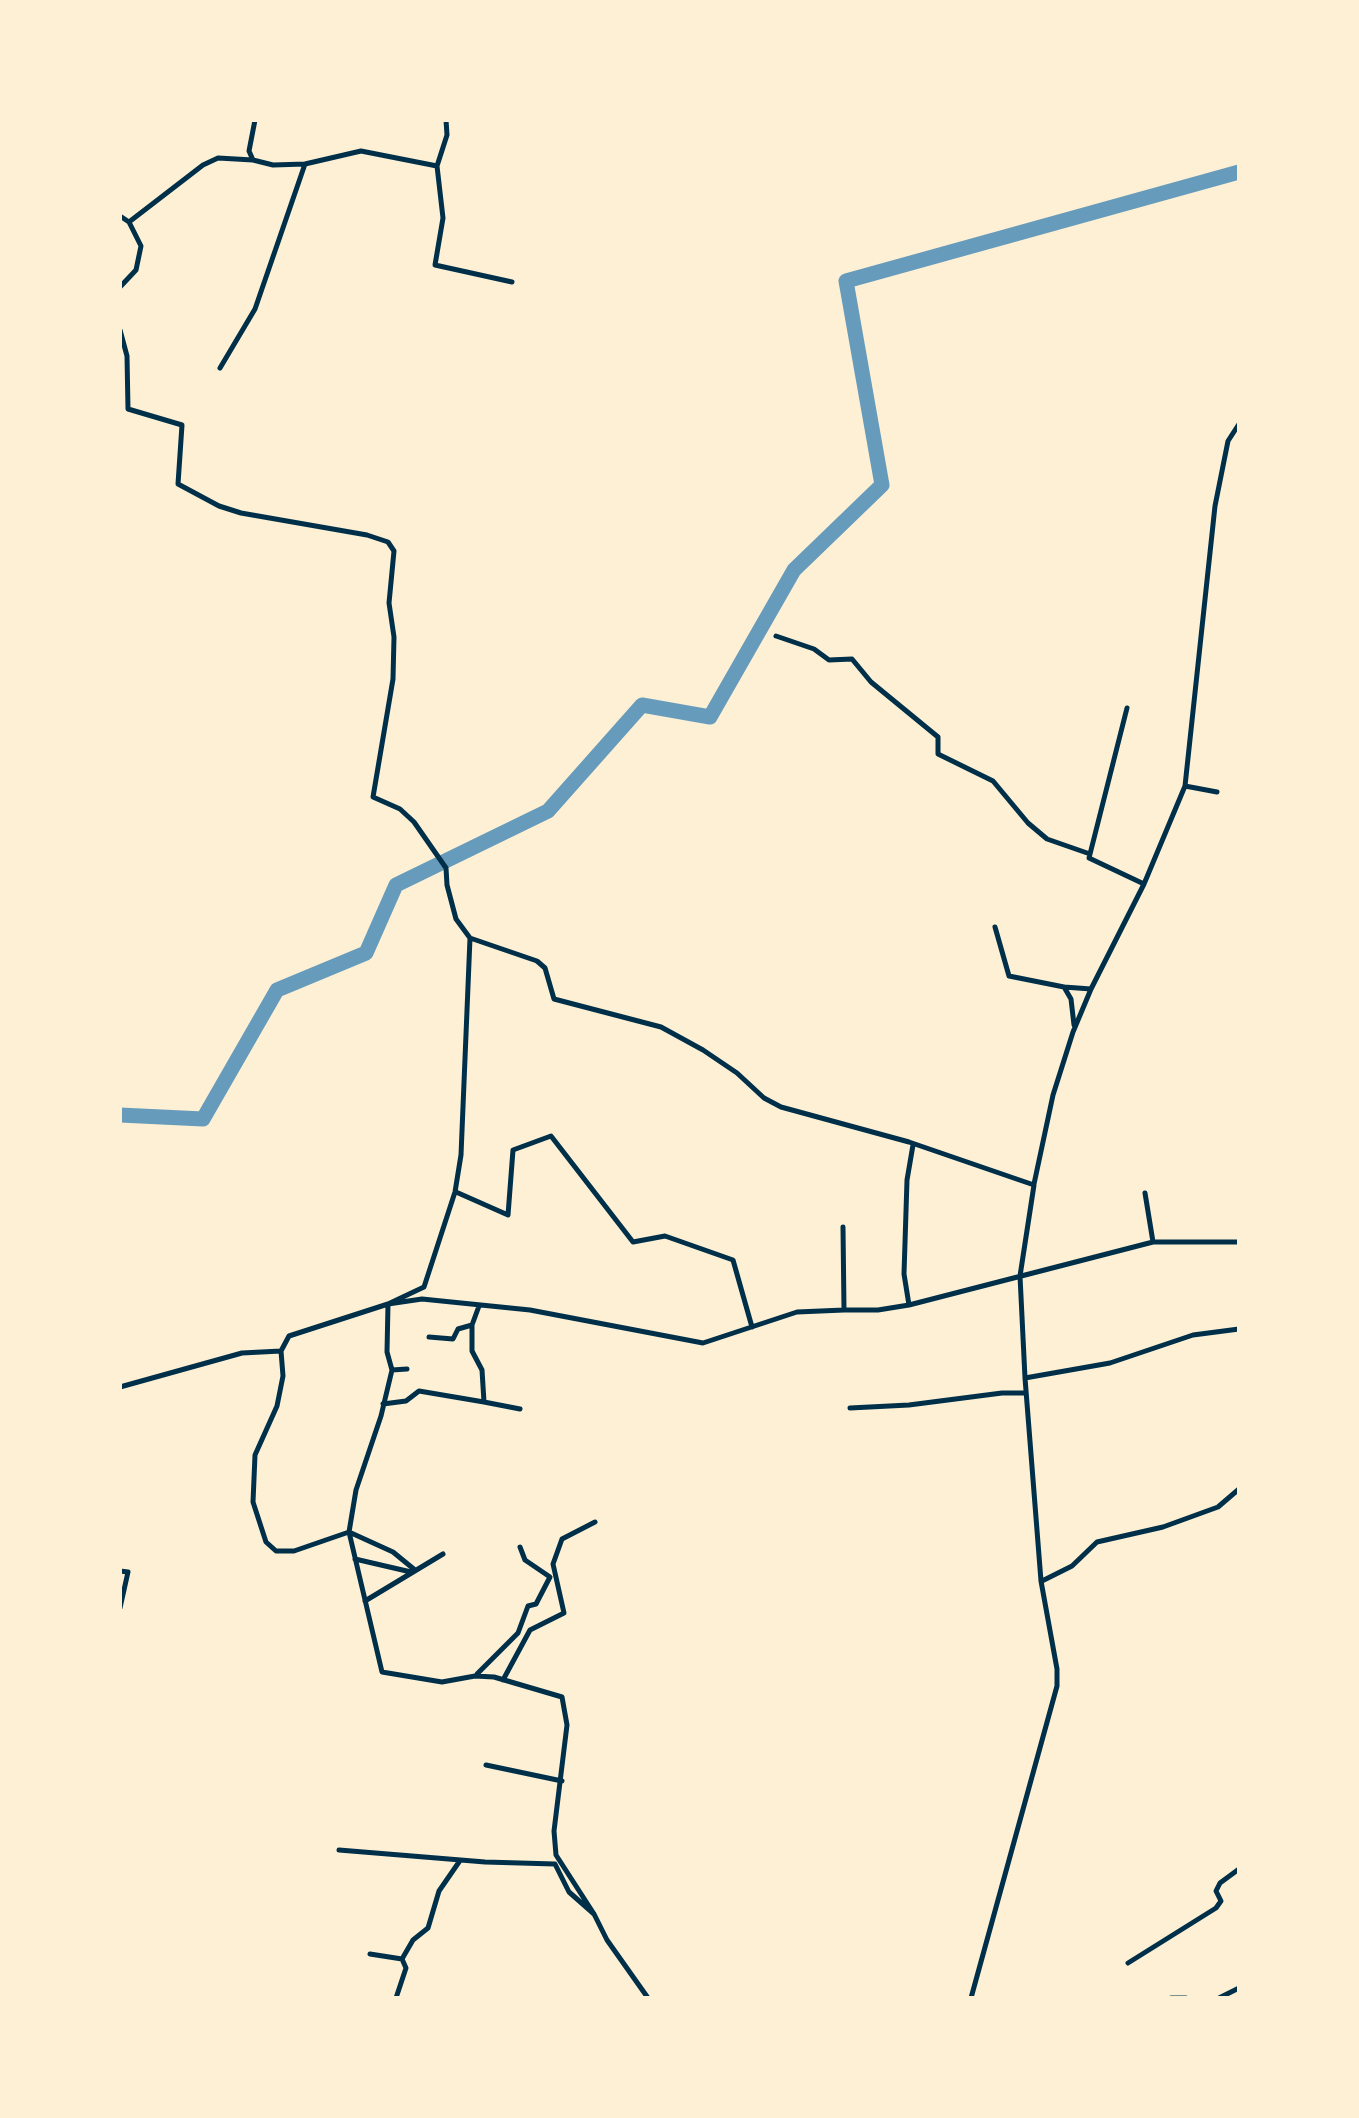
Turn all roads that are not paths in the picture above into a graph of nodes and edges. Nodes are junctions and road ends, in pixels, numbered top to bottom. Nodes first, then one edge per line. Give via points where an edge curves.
1 (255, 120) edge
2 (446, 120) edge
3 (252, 160) junction
4 (305, 164) junction
5 (437, 166) junction
6 (120, 216) edge
7 (128, 222) junction
8 (512, 282) dead end
9 (120, 287) edge
10 (120, 330) edge
11 (220, 368) dead end
12 (1239, 424) edge
13 (776, 636) dead end
14 (1127, 708) dead end
15 (1185, 786) junction
16 (1216, 792) dead end
17 (1090, 854) junction
18 (1144, 884) junction
19 (995, 927) dead end
20 (470, 938) junction
21 (1064, 988) junction
22 (1090, 989) junction
23 (1075, 1028) junction
24 (913, 1145) junction
25 (1034, 1185) junction
26 (456, 1192) junction
27 (1145, 1193) dead end
28 (843, 1227) dead end
29 (1153, 1242) junction
30 (1239, 1242) edge
31 (1020, 1276) junction
32 (388, 1304) junction
33 (909, 1305) junction
34 (479, 1306) junction
35 (844, 1310) junction
36 (472, 1325) junction
37 (752, 1328) junction
38 (1239, 1330) edge
39 (429, 1338) dead end
40 (281, 1351) junction
41 (407, 1369) dead end
42 (392, 1370) junction
43 (1025, 1378) junction
44 (120, 1387) edge
45 (1026, 1393) junction
46 (484, 1402) junction
47 (384, 1404) junction
48 (850, 1408) dead end
49 (520, 1409) dead end
50 (1239, 1489) edge
51 (595, 1522) dead end
52 (349, 1532) junction
53 (520, 1547) dead end
54 (443, 1554) dead end
55 (355, 1559) junction
56 (120, 1570) edge
57 (413, 1571) junction
58 (1041, 1581) junction
59 (365, 1601) junction
60 (120, 1608) edge
61 (475, 1676) junction
62 (503, 1680) junction
63 (486, 1765) dead end
64 (562, 1782) junction
65 (338, 1850) dead end
66 (460, 1860) junction
67 (1239, 1869) edge
68 (594, 1914) junction
69 (370, 1954) dead end
70 (402, 1959) junction
71 (1128, 1963) dead end
72 (1239, 1988) edge
73 (396, 1998) edge
74 (648, 1998) edge
75 (971, 1998) edge
76 (1171, 1998) edge
77 (1186, 1998) edge
78 (1219, 1998) edge

1 - 3 street
2 - 5 street
3 - 4 street
3 - 7 street via 218,158 202,165
4 - 5 street via 361,151
4 - 11 street via 255,309
5 - 8 street via 443,218 435,264
6 - 7 street
7 - 9 street via 141,246 136,270
10 - 20 street via 128,409 182,425 178,484 240,514 367,535 394,551 393,679 373,797 414,822 446,868 456,920
12 - 15 street via 1228,440 1215,506
13 - 17 street via 829,660 852,658 870,682 938,737 938,754 992,781 1047,839
14 - 17 street
15 - 16 street
15 - 18 street
17 - 18 street
18 - 22 street
19 - 21 street via 1009,976
20 - 24 street via 537,961 546,968 554,1000 661,1028 781,1108
20 - 26 street
21 - 22 street
21 - 23 street
22 - 23 street
23 - 25 street
24 - 25 street
24 - 33 street via 904,1274
25 - 31 street
26 - 32 street via 424,1288
26 - 37 street via 508,1215 513,1150 551,1136 632,1242 665,1236 734,1260
27 - 29 street
28 - 35 street
29 - 30 street
29 - 31 street
31 - 33 street
31 - 43 street
32 - 34 street via 422,1299
32 - 40 street via 289,1336
32 - 42 street
33 - 35 street
34 - 36 street
34 - 37 street via 703,1343
35 - 37 street via 797,1312
36 - 39 street via 452,1338
36 - 46 street
38 - 43 street via 1193,1334 1110,1364
40 - 44 street via 242,1352
40 - 52 street via 276,1406 254,1455 254,1502 266,1542 276,1551 294,1550
41 - 42 street
42 - 47 street
43 - 45 street
45 - 48 street
45 - 58 street
46 - 47 street via 419,1391
46 - 49 street
47 - 52 street
50 - 58 street via 1218,1507 1097,1542 1072,1566
51 - 62 street via 562,1539 553,1564 564,1613 530,1630
52 - 55 street
52 - 57 street via 394,1552
53 - 61 street via 525,1560 550,1577 518,1633
54 - 57 street
55 - 57 street
55 - 59 street
56 - 60 street via 128,1572
57 - 59 street
58 - 75 street via 1057,1686
59 - 61 street via 382,1672 442,1682
61 - 62 street
62 - 64 street via 562,1696
63 - 64 street
64 - 68 street via 556,1855
65 - 66 street
66 - 68 street via 554,1864 569,1892
66 - 70 street via 439,1891 428,1928
67 - 71 street via 1220,1883 1216,1908
68 - 74 street
69 - 70 street
70 - 73 street via 406,1968
72 - 78 street
76 - 77 street

